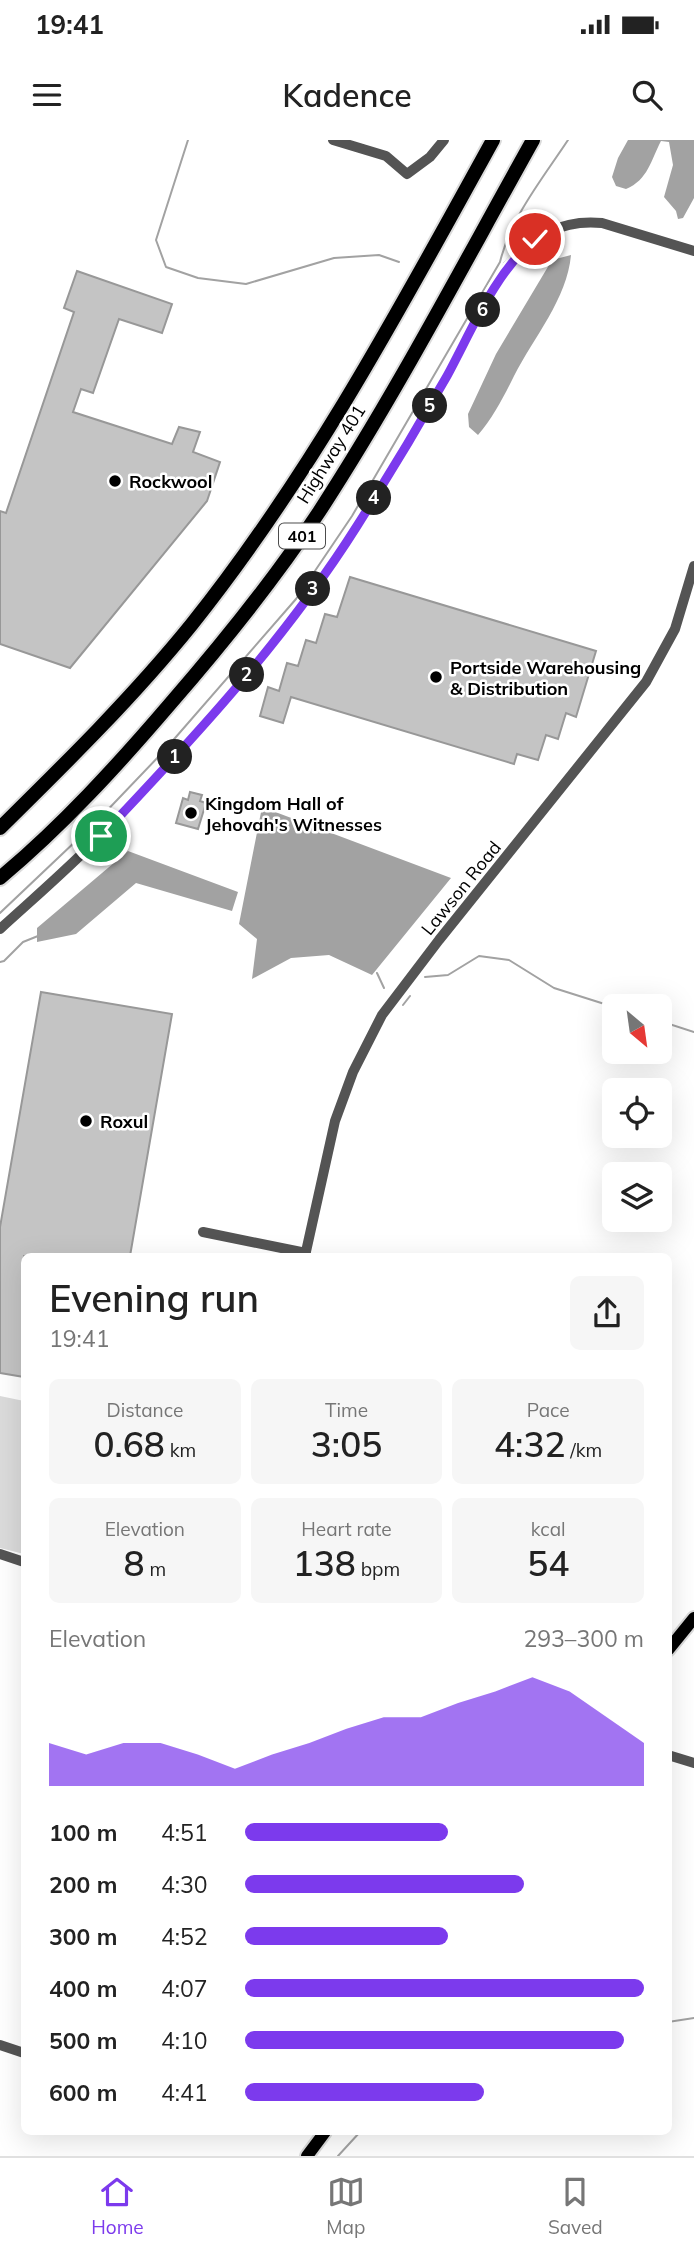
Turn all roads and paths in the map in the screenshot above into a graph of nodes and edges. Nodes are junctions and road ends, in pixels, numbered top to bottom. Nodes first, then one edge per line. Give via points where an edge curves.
1 (333, 140) edge
2 (444, 140) edge
3 (493, 140) edge
4 (533, 140) edge
5 (694, 251) edge
6 (694, 566) edge
7 (0, 828) edge
8 (0, 878) edge
9 (0, 929) edge
10 (203, 1232) dead end
11 (296, 1253) edge
12 (305, 1253) edge
13 (0, 1554) edge
14 (21, 1561) edge
15 (694, 1618) edge
16 (672, 1645) edge
17 (672, 1756) edge
18 (694, 1763) edge
19 (0, 2045) edge
20 (21, 2052) edge
21 (323, 2135) edge
22 (307, 2156) edge

1 - 2 street via 386,156 407,174
3 - 7 highway, Highway 401 / 401 via 353,391 236,566 134,692
4 - 8 highway, Highway 401 / 401 via 361,443 267,586 116,767
5 - 9 street via 588,221 549,230 522,250 508,265 426,414 355,529 294,615 183,749 101,836
6 - 12 street, Lawson Road via 675,629 646,682 382,1015 335,1121
10 - 11 street
13 - 14 street
15 - 16 main road
17 - 18 street
19 - 20 street
21 - 22 main road

